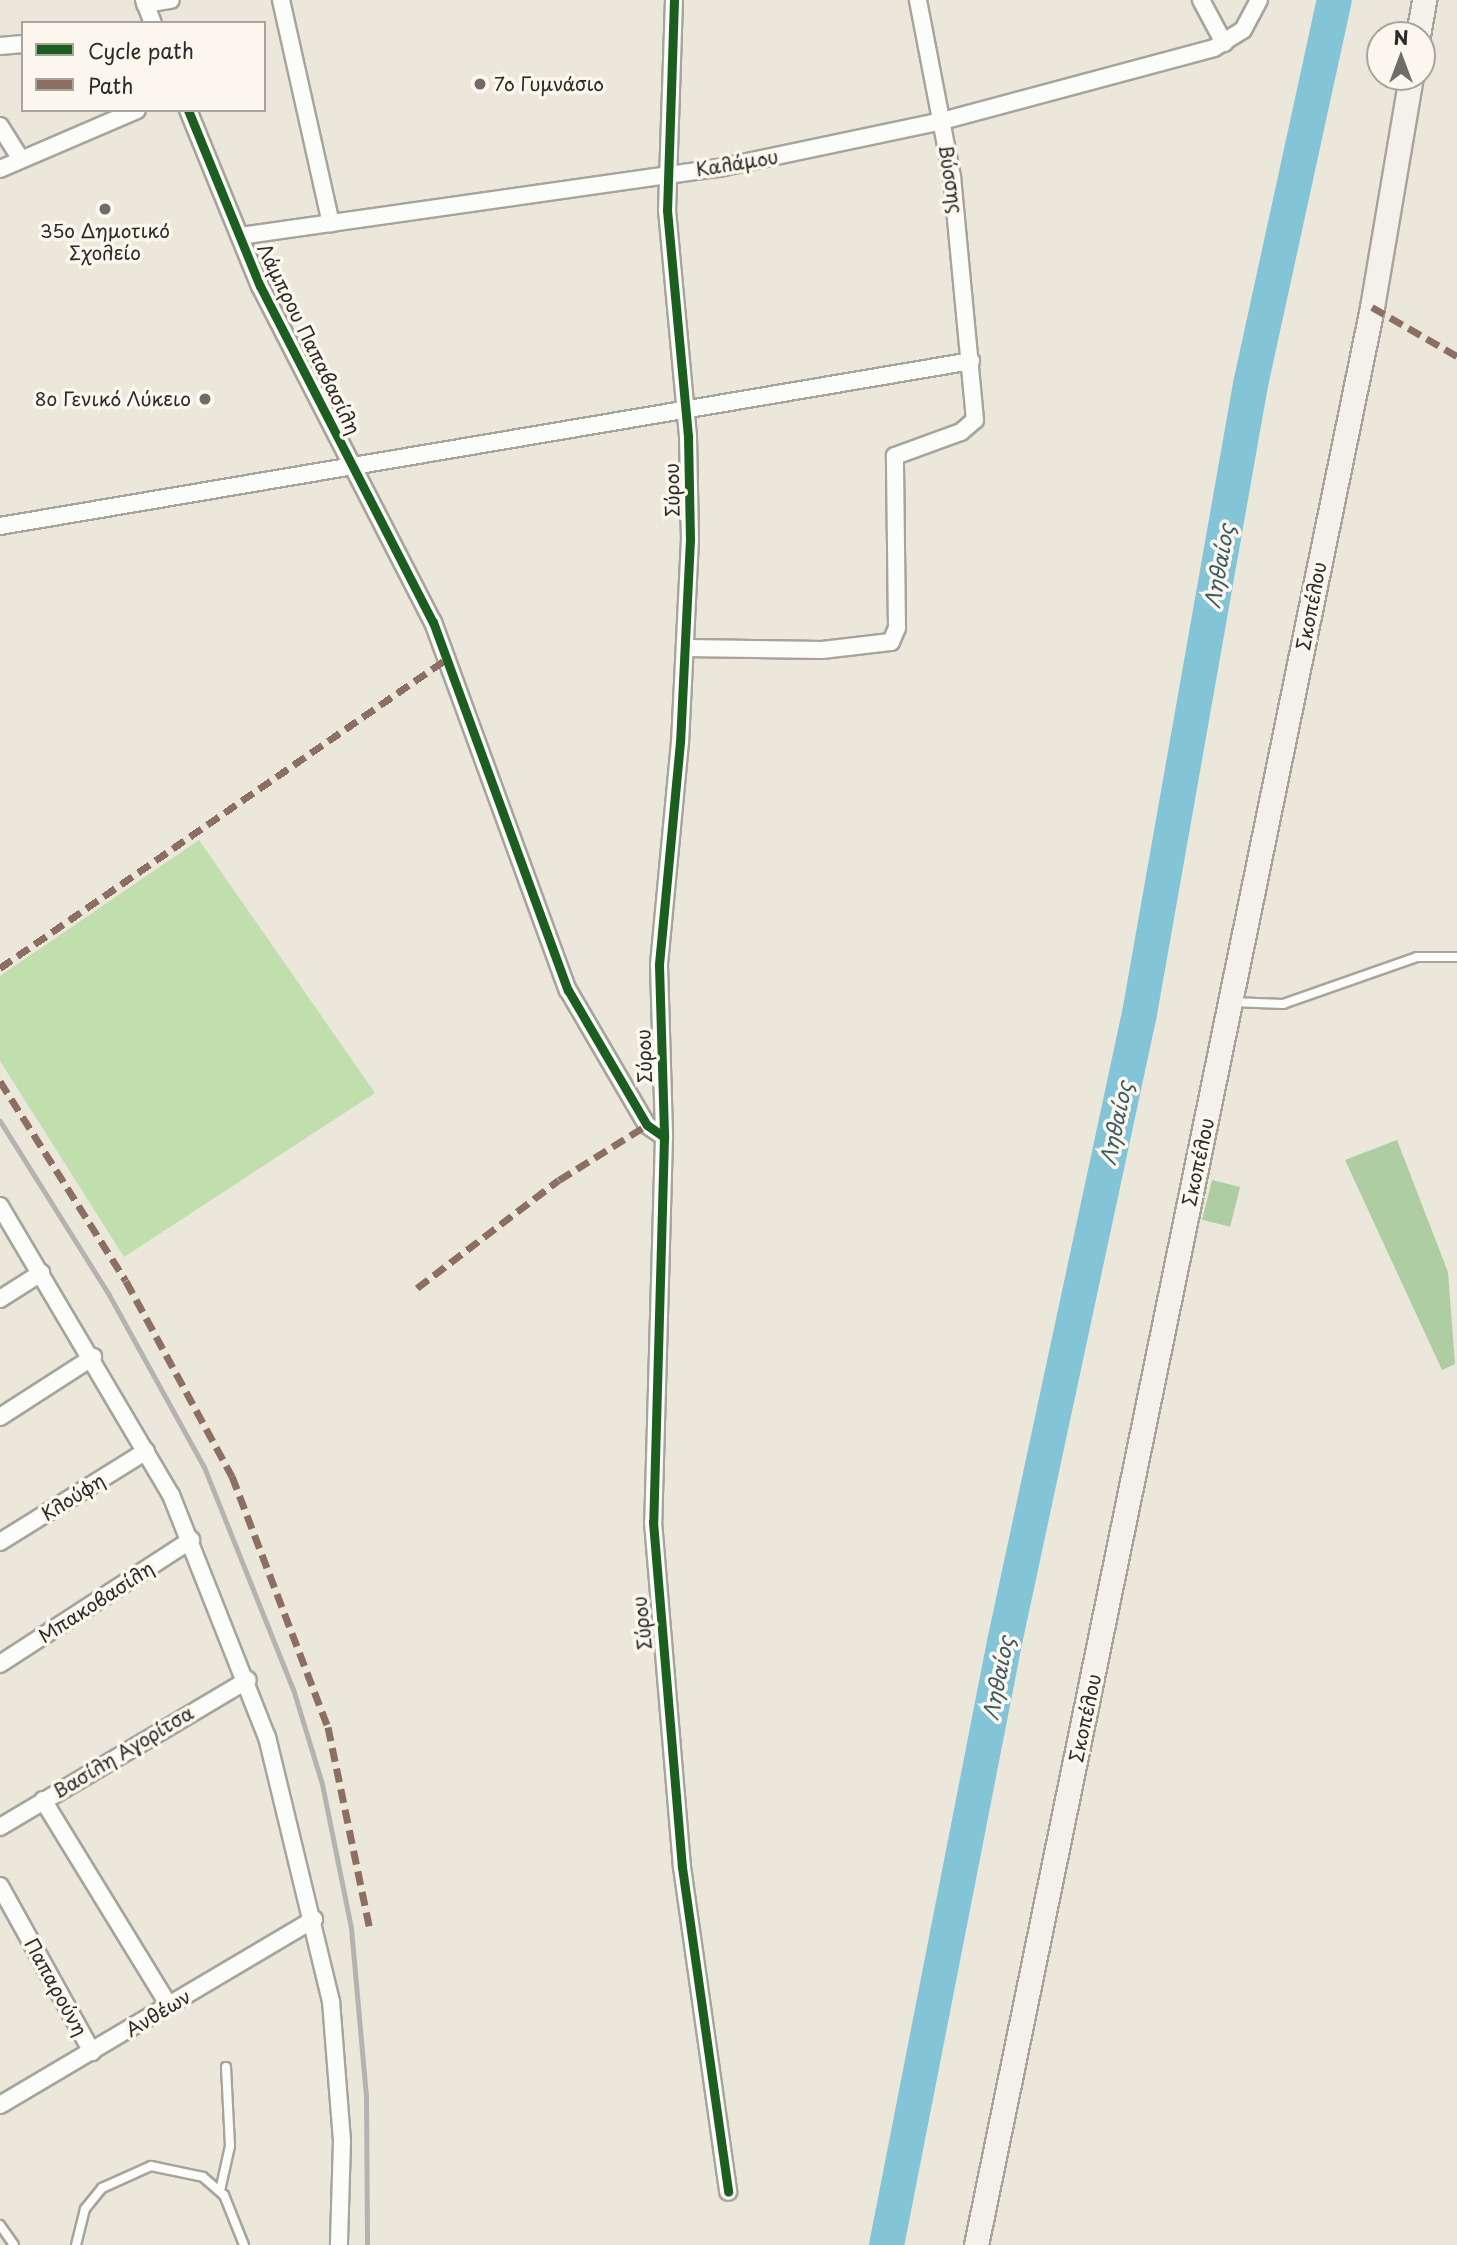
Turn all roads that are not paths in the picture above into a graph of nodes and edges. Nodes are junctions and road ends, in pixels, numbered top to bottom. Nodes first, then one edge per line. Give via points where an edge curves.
1 (171, 0) edge
2 (281, 0) edge
3 (674, 0) edge
4 (918, 0) edge
5 (1201, 0) edge
6 (1259, 0) edge
7 (1424, 0) edge
8 (145, 2) edge
9 (152, 21) edge
10 (1420, 21) edge
11 (1224, 43) junction
12 (21, 44) edge
13 (0, 46) edge
14 (1409, 91) edge
15 (132, 112) edge
16 (189, 112) edge
17 (942, 121) junction
18 (0, 126) edge
19 (21, 159) junction
20 (0, 169) edge
21 (666, 172) junction
22 (331, 223) junction
23 (240, 236) junction
24 (971, 361) junction
25 (686, 411) junction
26 (352, 466) junction
27 (0, 526) edge
28 (687, 649) junction
29 (1457, 957) edge
30 (1231, 1002) junction
31 (664, 1137) junction
32 (0, 1206) edge
33 (41, 1273) junction
34 (0, 1299) edge
35 (93, 1357) junction
36 (0, 1417) edge
37 (146, 1451) junction
38 (191, 1540) junction
39 (0, 1542) edge
40 (0, 1664) edge
41 (248, 1679) junction
42 (43, 1800) junction
43 (0, 1827) edge
44 (0, 1886) edge
45 (314, 1919) junction
46 (169, 2006) junction
47 (92, 2052) junction
48 (226, 2067) dead end
49 (0, 2105) edge
50 (220, 2191) junction
51 (728, 2192) dead end
52 (0, 2225) edge
53 (14, 2245) edge
54 (76, 2245) edge
55 (244, 2245) edge
56 (339, 2245) edge
57 (975, 2245) edge

1 - 8 street
2 - 22 street
3 - 21 street, Σύρου
4 - 17 street, Βύσσης
5 - 11 street
6 - 11 street via 1243,30
7 - 10 main road
8 - 9 street
11 - 17 street, Καλάμου via 1069,92
12 - 13 street
14 - 30 main road, Σκοπέλου via 1372,307
15 - 19 street
16 - 23 street, Λάμπρου Παπαβασίλη
17 - 21 street, Καλάμου via 758,161
17 - 24 street, Βύσσης
18 - 19 street
19 - 20 street
21 - 22 street, Καλάμου
21 - 25 street, Σύρου
22 - 23 street, Καλάμου
23 - 26 street, Λάμπρου Παπαβασίλη
24 - 25 street
24 - 28 street, Βύσσης via 977,406 971,425 895,456 897,628 891,642 833,649
25 - 26 street
25 - 28 street, Σύρου
26 - 27 street
26 - 31 street, Λάμπρου Παπαβασίλη via 433,622 568,990 647,1125
28 - 31 street, Σύρου via 659,965
29 - 30 lane via 1417,957 1283,1004
30 - 57 main road, Σκοπέλου
31 - 51 street, Σύρου via 653,1429 656,1583 682,1867
32 - 33 street
33 - 34 street
33 - 35 street
35 - 36 street
35 - 37 street
37 - 38 street
37 - 39 street, Κλούφη
38 - 40 street, Μπακοβασίλη
38 - 41 street
41 - 42 street, Βασίλη Αγορίτσα
41 - 45 street
42 - 43 street, Βασίλη Αγορίτσα
42 - 46 street
44 - 47 street, Παπαρούνη
45 - 46 street, Ανθέων
45 - 56 street via 338,2067
46 - 47 street, Ανθέων
47 - 49 street, Ανθέων
48 - 50 lane via 230,2146
50 - 54 lane via 178,2167 125,2173 85,2209
50 - 55 lane via 238,2218
52 - 53 lane

